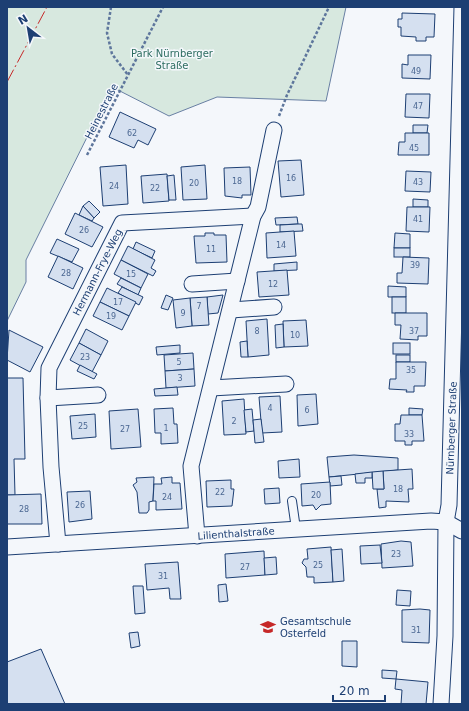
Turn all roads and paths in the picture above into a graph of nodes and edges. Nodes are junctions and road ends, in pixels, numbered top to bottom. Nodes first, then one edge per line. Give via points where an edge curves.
1 (111, 7) edge
2 (163, 7) edge
3 (329, 7) edge
4 (462, 7) edge
5 (128, 75) junction
6 (274, 130) joint
7 (87, 154) dead end
8 (253, 216) junction
9 (237, 281) junction
10 (192, 284) dead end
11 (274, 307) dead end
12 (231, 310) junction
13 (286, 384) dead end
14 (211, 388) junction
15 (98, 395) dead end
16 (48, 398) junction
17 (292, 500) dead end
18 (446, 522) junction
19 (296, 529) junction
20 (462, 531) edge
21 (197, 536) junction
22 (58, 544) junction
23 (7, 547) edge
24 (441, 704) edge

1 - 5 path via 107,33 112,54
2 - 5 path, Heinestraße
3 - 6 path via 287,95
4 - 18 street, Nürnberger Straße via 449,490
5 - 7 path, Heinestraße
6 - 8 street via 258,207
8 - 9 street
8 - 16 street, Hermann-Frye-Weg via 122,223 49,368
9 - 10 street
9 - 12 street
11 - 12 street
12 - 14 street
13 - 14 street
14 - 21 street via 191,466
15 - 16 street
16 - 22 street, Hermann-Frye-Weg
17 - 19 lane
18 - 19 street, Lilienthalstraße
18 - 20 street, Lilienthalstraße
18 - 24 street, Nürnberger Straße
19 - 21 street, Lilienthalstraße
21 - 22 street, Lilienthalstraße
22 - 23 street, Lilienthalstraße

